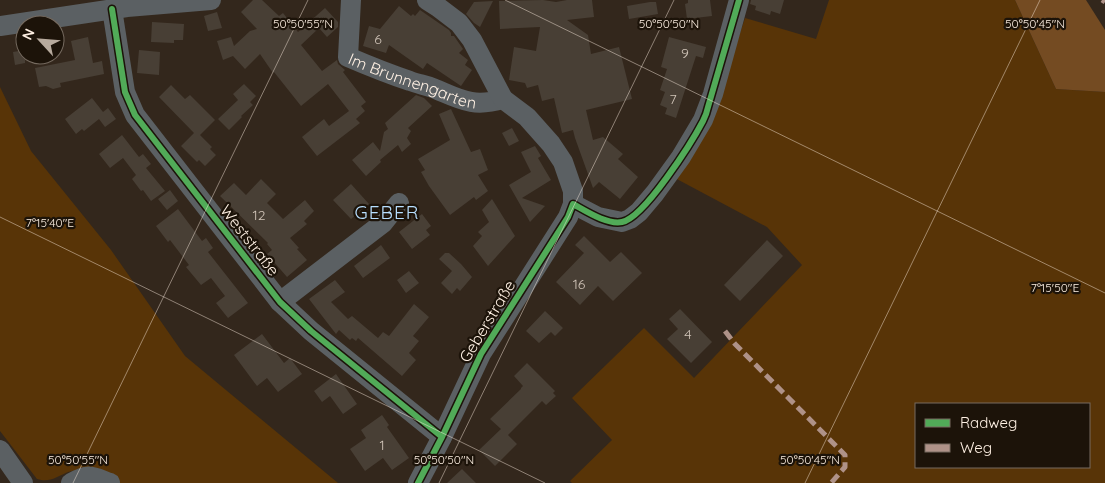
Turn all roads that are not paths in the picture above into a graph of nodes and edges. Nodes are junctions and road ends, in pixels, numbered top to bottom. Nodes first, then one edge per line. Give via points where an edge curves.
1 (211, 0) edge
2 (351, 0) edge
3 (427, 0) edge
4 (739, 0) edge
5 (112, 9) junction
6 (0, 26) edge
7 (503, 99) junction
8 (399, 203) dead end
9 (573, 204) junction
10 (280, 302) junction
11 (442, 437) junction
12 (0, 450) edge
13 (23, 483) edge
14 (71, 483) edge
15 (110, 483) edge
16 (418, 483) edge

1 - 5 street
2 - 7 street, Im Brunnengarten via 348,57 470,102
3 - 7 street via 459,23 472,40
4 - 9 street via 703,120 662,172 638,212 622,222 598,217
5 - 6 street
5 - 10 street, Weststraße via 125,92 135,114
7 - 9 street via 528,118 563,162 573,191
8 - 10 street via 383,223
9 - 11 street, Geberstraße via 568,217 481,354
10 - 11 street, Weststraße
11 - 16 street, Geberstraße
12 - 13 street
14 - 15 street via 84,476

